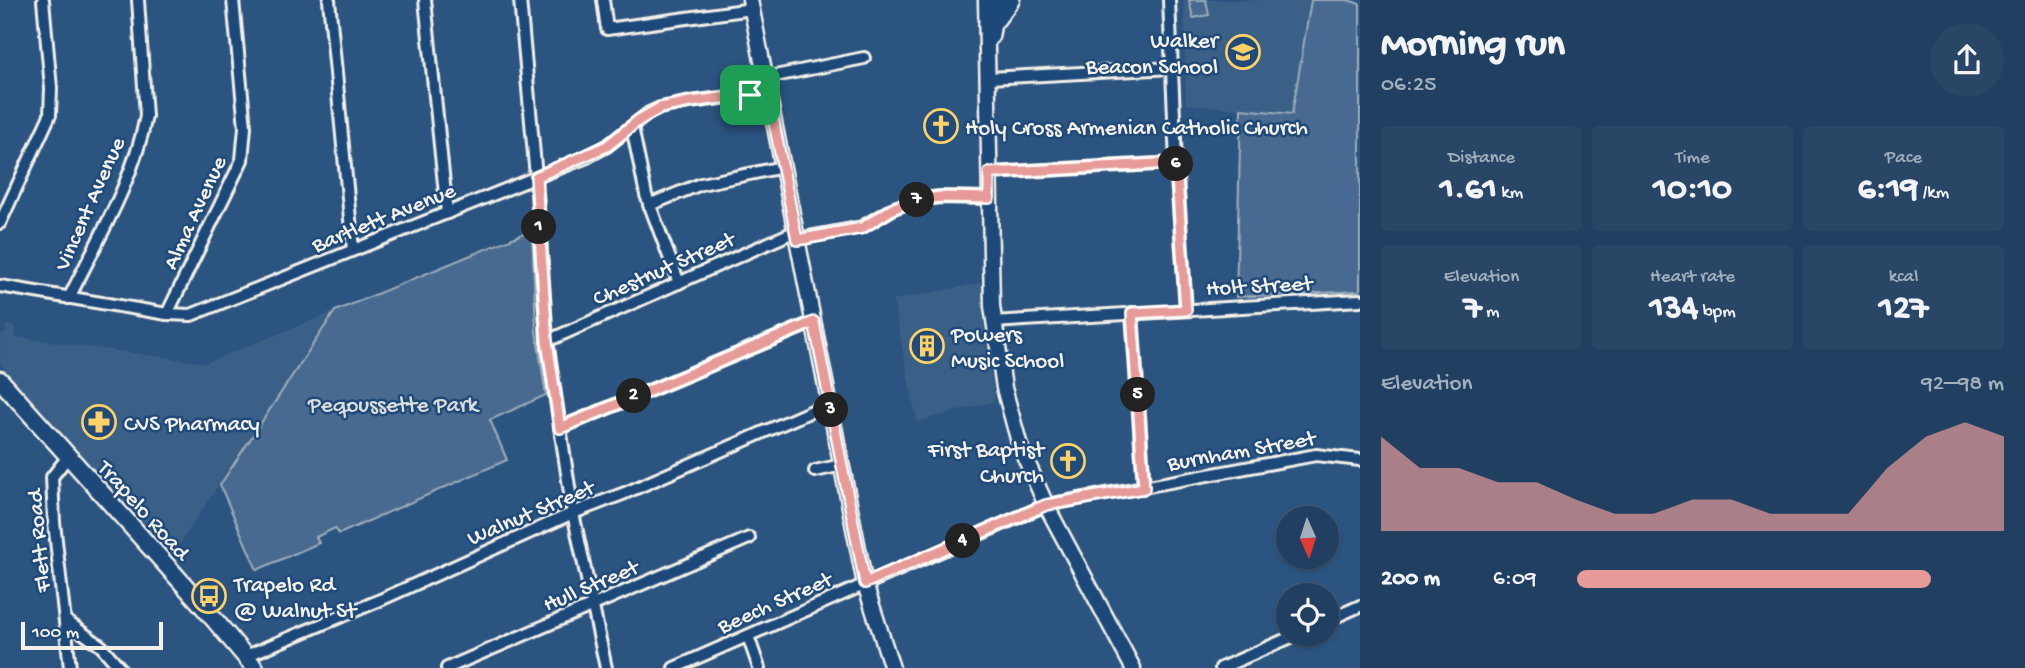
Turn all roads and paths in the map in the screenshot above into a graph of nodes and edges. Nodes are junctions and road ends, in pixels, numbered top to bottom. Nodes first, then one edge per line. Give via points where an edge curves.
1 (43, 0) edge
2 (138, 0) edge
3 (233, 0) edge
4 (330, 0) edge
5 (425, 0) edge
6 (520, 0) edge
7 (603, 0) edge
8 (974, 0) edge
9 (986, 0) edge
10 (998, 0) edge
11 (1012, 0) edge
12 (1169, 0) edge
13 (751, 4) edge
14 (990, 24) junction
15 (864, 58) dead end
16 (1172, 68) junction
17 (989, 78) junction
18 (767, 85) junction
19 (632, 127) junction
20 (1176, 163) junction
21 (783, 167) junction
22 (989, 173) junction
23 (536, 177) junction
24 (989, 198) junction
25 (649, 205) junction
26 (447, 213) junction
27 (0, 223) edge
28 (797, 235) junction
29 (353, 250) junction
30 (679, 283) junction
31 (0, 286) edge
32 (69, 298) junction
33 (1360, 300) edge
34 (1186, 310) junction
35 (1132, 313) junction
36 (167, 314) junction
37 (814, 322) junction
38 (993, 322) junction
39 (547, 341) junction
40 (0, 380) edge
41 (830, 403) junction
42 (560, 428) junction
43 (67, 458) junction
44 (1360, 460) edge
45 (842, 465) junction
46 (815, 471) dead end
47 (1144, 488) junction
48 (1046, 505) junction
49 (573, 513) junction
50 (749, 538) dead end
51 (865, 583) junction
52 (593, 606) junction
53 (1360, 606) edge
54 (1339, 615) edge
55 (65, 620) junction
56 (748, 636) junction
57 (1276, 644) edge
58 (251, 662) edge
59 (69, 668) edge
60 (120, 668) edge
61 (447, 668) edge
62 (606, 668) edge
63 (674, 668) edge
64 (760, 668) edge
65 (892, 668) edge
66 (1133, 668) edge
67 (1221, 668) edge

1 - 27 street via 50,115
2 - 32 street, Vincent Avenue via 146,116 142,134 133,164
3 - 36 street, Alma Avenue via 245,127 242,160
4 - 29 street
5 - 26 street
6 - 23 street
7 - 13 street via 607,29
8 - 14 street
9 - 14 street
10 - 14 street
11 - 14 street
12 - 16 street
13 - 18 street
14 - 17 street
15 - 18 street, Bartlett Avenue
16 - 17 street
16 - 20 street
17 - 22 street
18 - 19 street, Bartlett Avenue via 674,104 649,113
18 - 21 street
19 - 23 street, Bartlett Avenue via 607,146
19 - 25 street
20 - 22 street
20 - 34 street
21 - 25 street via 701,184
21 - 28 street
22 - 24 street
23 - 26 street, Bartlett Avenue
23 - 39 street
24 - 28 street, Chestnut Street via 917,200 862,228
24 - 38 street
25 - 30 street
26 - 29 street, Bartlett Avenue
28 - 30 street, Chestnut Street
28 - 37 street
29 - 36 street, Bartlett Avenue via 201,312
30 - 39 street, Chestnut Street
31 - 32 street, Bartlett Avenue
32 - 36 street, Bartlett Avenue
33 - 34 street, Holt Street
34 - 35 street, Holt Street
35 - 38 street, Holt Street
35 - 47 street
37 - 41 street
37 - 42 street
38 - 48 street via 1014,426
39 - 42 street
40 - 43 main road, Trapelo Road
41 - 45 street
41 - 49 street, Walnut Street
42 - 49 street
43 - 55 street, Flett Road via 52,477
43 - 58 main road, Trapelo Road
44 - 47 street, Burnham Street via 1316,455
45 - 46 street
45 - 51 street
47 - 48 street, Burnham Street
48 - 51 street, Beech Street
48 - 66 street
49 - 52 street
49 - 58 street, Walnut Street
50 - 52 street, Hull Street
51 - 56 street, Beech Street
51 - 65 street
52 - 61 street, Hull Street
52 - 62 street
53 - 54 street
55 - 59 street, Flett Road
55 - 60 street via 101,646
56 - 63 street, Beech Street
56 - 64 street
57 - 67 street

